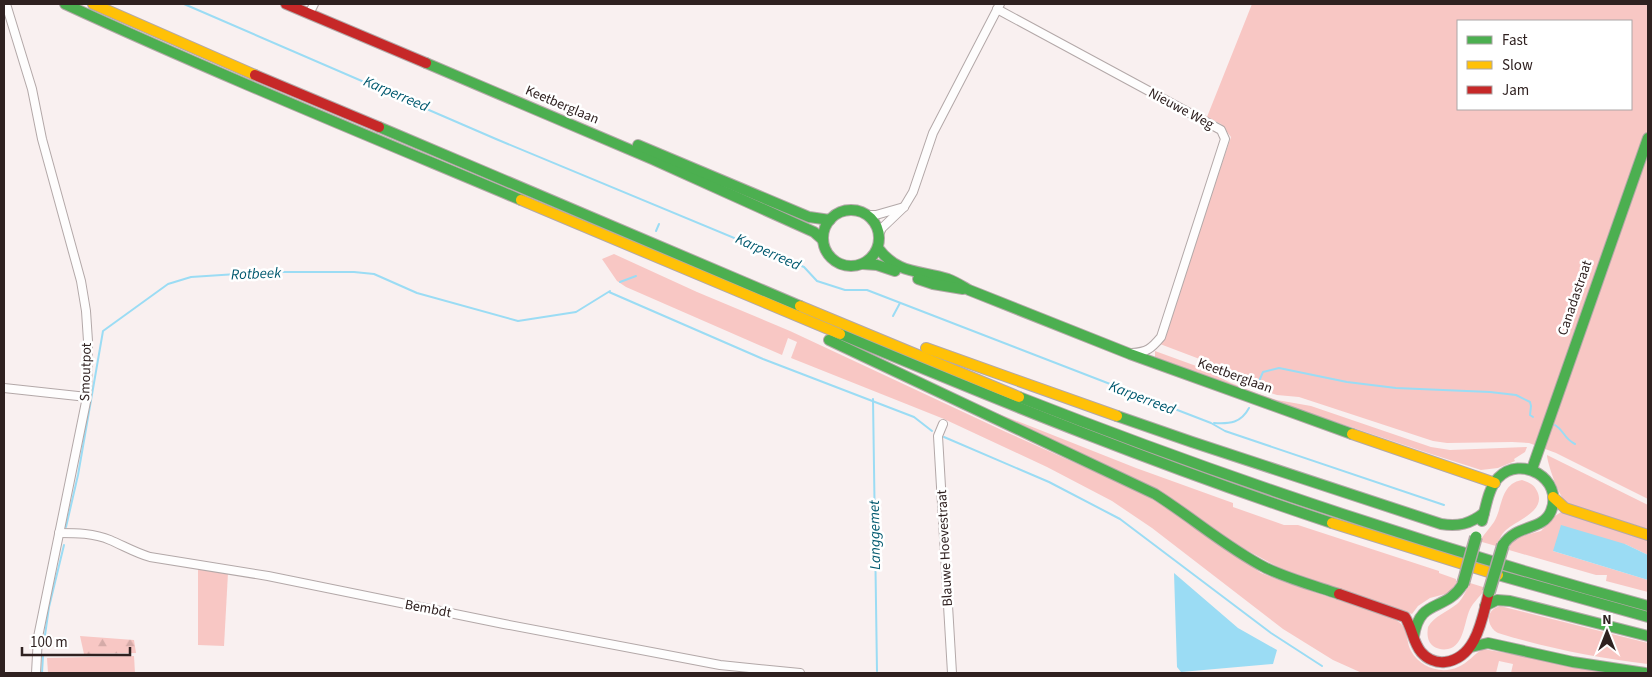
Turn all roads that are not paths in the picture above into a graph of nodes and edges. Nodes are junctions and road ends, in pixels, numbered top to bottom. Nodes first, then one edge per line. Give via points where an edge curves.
1 (6, 4) edge
2 (65, 4) edge
3 (93, 4) edge
4 (286, 4) edge
5 (309, 5) edge
6 (998, 7) edge
7 (1648, 138) edge
8 (904, 207) junction
9 (867, 215) junction
10 (830, 220) junction
11 (879, 234) junction
12 (823, 240) junction
13 (878, 248) junction
14 (864, 264) junction
15 (968, 290) junction
16 (797, 317) junction
17 (870, 334) junction
18 (1130, 354) junction
19 (4, 388) edge
20 (87, 397) junction
21 (943, 424) dead end
22 (1532, 469) junction
23 (1495, 483) junction
24 (1553, 497) junction
25 (1484, 513) junction
26 (59, 533) junction
27 (1648, 535) edge
28 (1485, 606) junction
29 (1648, 606) edge
30 (1648, 617) edge
31 (1480, 623) junction
32 (1648, 636) edge
33 (1414, 637) junction
34 (1471, 647) junction
35 (1648, 668) edge
36 (36, 673) edge
37 (800, 673) edge
38 (952, 673) edge
39 (1645, 673) edge

1 - 20 street, Smoutpot via 28,73 42,139 81,281 88,341
2 - 16 main road via 254,88
3 - 17 main road
4 - 12 main road, Keetberglaan via 725,190 814,232
5 - 10 main road, Keetberglaan via 808,217
6 - 8 street, Nieuwe Weg via 933,133 913,192
6 - 18 street, Nieuwe Weg via 1221,130 1226,139 1161,337 1152,347
7 - 22 main road, Canadastraat
8 - 9 street
8 - 11 street, Nieuwe Weg
9 - 10 main road via 846,211
9 - 11 main road
10 - 12 main road
11 - 13 main road
12 - 14 main road via 827,253 837,262 847,266
13 - 14 main road
13 - 15 main road, Keetberglaan via 892,264 921,275 956,282
14 - 15 main road, Keetberglaan via 877,264 933,284
15 - 18 main road, Keetberglaan
16 - 30 main road via 1098,440 1263,500 1452,562
16 - 33 main road via 808,330 1155,494 1254,562 1283,576 1405,617
17 - 25 main road via 892,335 1307,482 1424,519 1456,527 1475,521
17 - 29 main road via 1102,429 1298,500 1495,563
18 - 23 main road, Keetberglaan
19 - 20 street
20 - 26 street, Smoutpot
21 - 38 street, Blauwe Hoevestraat via 938,436
22 - 23 main road via 1514,468
22 - 24 main road via 1546,478
23 - 25 main road
24 - 27 main road via 1565,508
24 - 28 main road, bridge via 1547,518 1507,538
25 - 33 main road, bridge via 1457,595 1425,610 1415,624
26 - 36 street, Smoutpot via 38,637
26 - 37 street, Bembdt via 93,535 150,557 268,576 720,665
28 - 31 main road
28 - 32 main road via 1501,599
31 - 34 main road
31 - 35 main road via 1491,635 1537,649
33 - 34 main road via 1424,655 1442,662 1461,658
34 - 39 main road via 1488,643 1573,662

